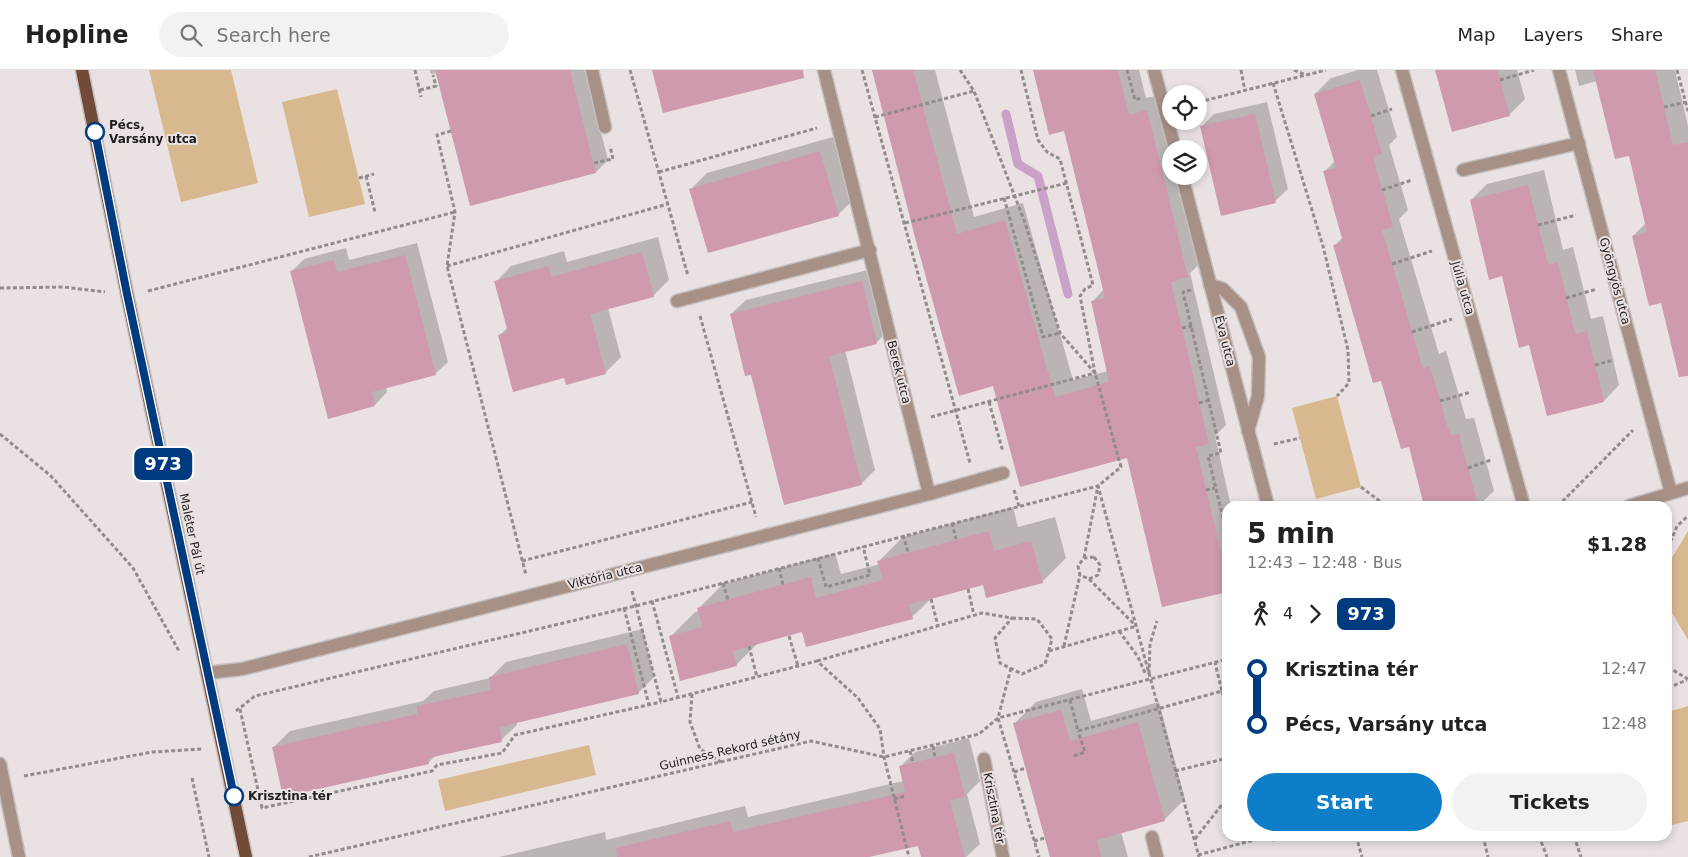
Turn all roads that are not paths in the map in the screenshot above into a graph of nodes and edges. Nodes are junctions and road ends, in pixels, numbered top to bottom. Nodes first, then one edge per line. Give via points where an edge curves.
1 (82, 70) edge
2 (592, 70) edge
3 (824, 70) edge
4 (1154, 70) edge
5 (1402, 70) edge
6 (1559, 70) edge
7 (605, 127) dead end
8 (1173, 140) edge
9 (1579, 143) junction
10 (1463, 170) dead end
11 (1184, 185) edge
12 (870, 250) junction
13 (1204, 286) junction
14 (677, 301) dead end
15 (1248, 431) junction
16 (1003, 473) dead end
17 (1688, 488) edge
18 (1671, 493) junction
19 (929, 494) junction
20 (1267, 501) edge
21 (1523, 501) edge
22 (1645, 501) edge
23 (207, 672) junction
24 (984, 759) dead end
25 (0, 764) edge
26 (1152, 837) dead end
27 (19, 857) edge
28 (246, 857) edge
29 (1004, 857) edge
30 (1157, 857) edge

1 - 23 main road, Maléter Pál út
2 - 7 street
3 - 12 street, Berek utca
4 - 8 street
5 - 21 street, Júlia utca
6 - 9 street, Gyöngyös utca
9 - 10 street
9 - 18 street, Gyöngyös utca
11 - 13 street, Éva utca
12 - 14 street
12 - 19 street, Berek utca
13 - 15 street, Éva utca
13 - 15 street via 1223,289 1241,307 1259,356 1258,396
15 - 20 street, Éva utca
16 - 19 street, Viktória utca
17 - 18 street
18 - 22 street
19 - 23 street, Viktória utca via 242,668
23 - 28 main road, Maléter Pál út
24 - 29 street, Krisztina tér
25 - 27 street
26 - 30 street

